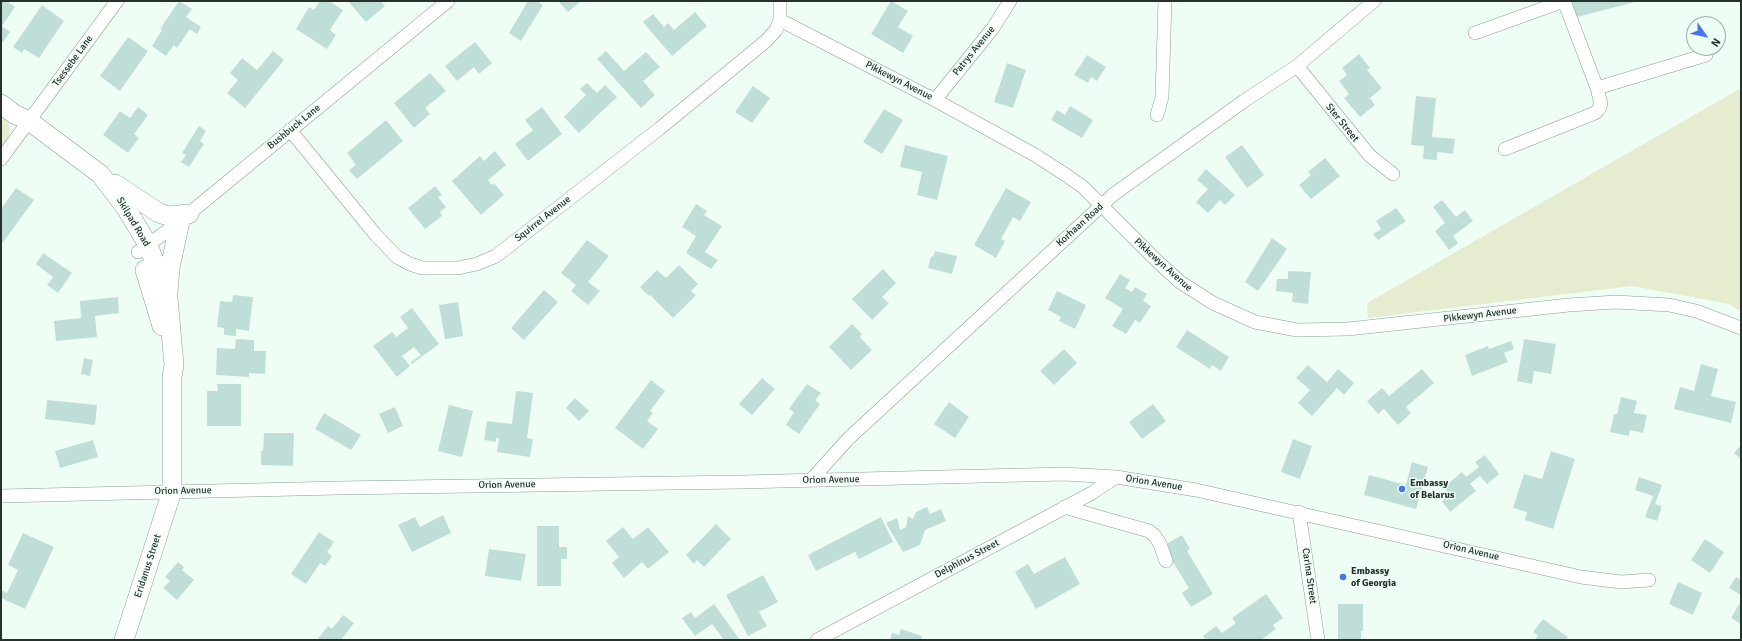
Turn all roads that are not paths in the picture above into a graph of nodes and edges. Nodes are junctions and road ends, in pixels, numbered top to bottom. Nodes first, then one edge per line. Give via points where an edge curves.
1 (117, 1) edge
2 (448, 1) edge
3 (780, 1) edge
4 (1010, 1) edge
5 (1165, 1) edge
6 (1374, 1) edge
7 (1564, 1) edge
8 (780, 20) junction
9 (1475, 33) dead end
10 (1703, 56) edge
11 (1297, 66) junction
12 (1597, 88) junction
13 (935, 100) junction
14 (1157, 115) dead end
15 (17, 116) edge
16 (290, 130) junction
17 (1505, 150) dead end
18 (1, 159) edge
19 (100, 174) junction
20 (1392, 174) dead end
21 (1101, 205) junction
22 (184, 218) junction
23 (143, 248) junction
24 (168, 298) junction
25 (1741, 328) edge
26 (172, 377) junction
27 (1116, 477) junction
28 (811, 480) junction
29 (172, 492) junction
30 (1, 496) edge
31 (1064, 508) junction
32 (1299, 512) junction
33 (1166, 561) dead end
34 (1650, 580) dead end
35 (124, 640) edge
36 (817, 640) edge
37 (1318, 640) edge

1 - 15 street, Tsessebe Lane
2 - 16 street, Bushbuck Lane
3 - 8 street
4 - 13 street, Patrys Avenue via 993,28
5 - 14 street via 1162,97
6 - 11 street, Korhaan Road
7 - 9 street
7 - 12 street
8 - 13 street, Pikkewyn Avenue
8 - 16 street, Squirrel Avenue via 776,30 766,41 659,129 496,256 477,264 458,268 422,268 397,257 375,234
10 - 12 street
11 - 20 street, Ster Street via 1370,156
11 - 21 street, Korhaan Road via 1143,172
12 - 17 street via 1601,104 1595,113
13 - 21 street, Pikkewyn Avenue via 1054,167 1083,187
15 - 18 street, Tsessebe Lane
15 - 19 street, Skilpad Road
15 - 23 street, Skilpad Road via 96,187
16 - 22 street, Bushbuck Lane
19 - 22 street via 159,213
19 - 23 street, Skilpad Road via 126,208
21 - 25 street, Pikkewyn Avenue via 1157,261 1196,294 1233,314 1269,326 1304,330 1348,329 1616,302 1669,305 1696,311
21 - 28 street, Korhaan Road via 849,438
22 - 23 street, Bushbuck Lane
22 - 24 street via 170,268
23 - 24 street, Skilpad Road
23 - 26 street, Skilpad Road
24 - 26 street, Skilpad Road via 174,365
26 - 29 street, Skilpad Road
27 - 28 street, Orion Avenue via 1064,474
27 - 31 street, Delphinus Street
27 - 32 street, Orion Avenue via 1196,490
28 - 29 street, Orion Avenue
29 - 30 street, Orion Avenue
29 - 35 street, Eridanus Street
31 - 33 street via 1149,531 1160,544
31 - 36 street, Delphinus Street
32 - 34 street, Orion Avenue via 1581,577 1621,582
32 - 37 street, Carina Street

